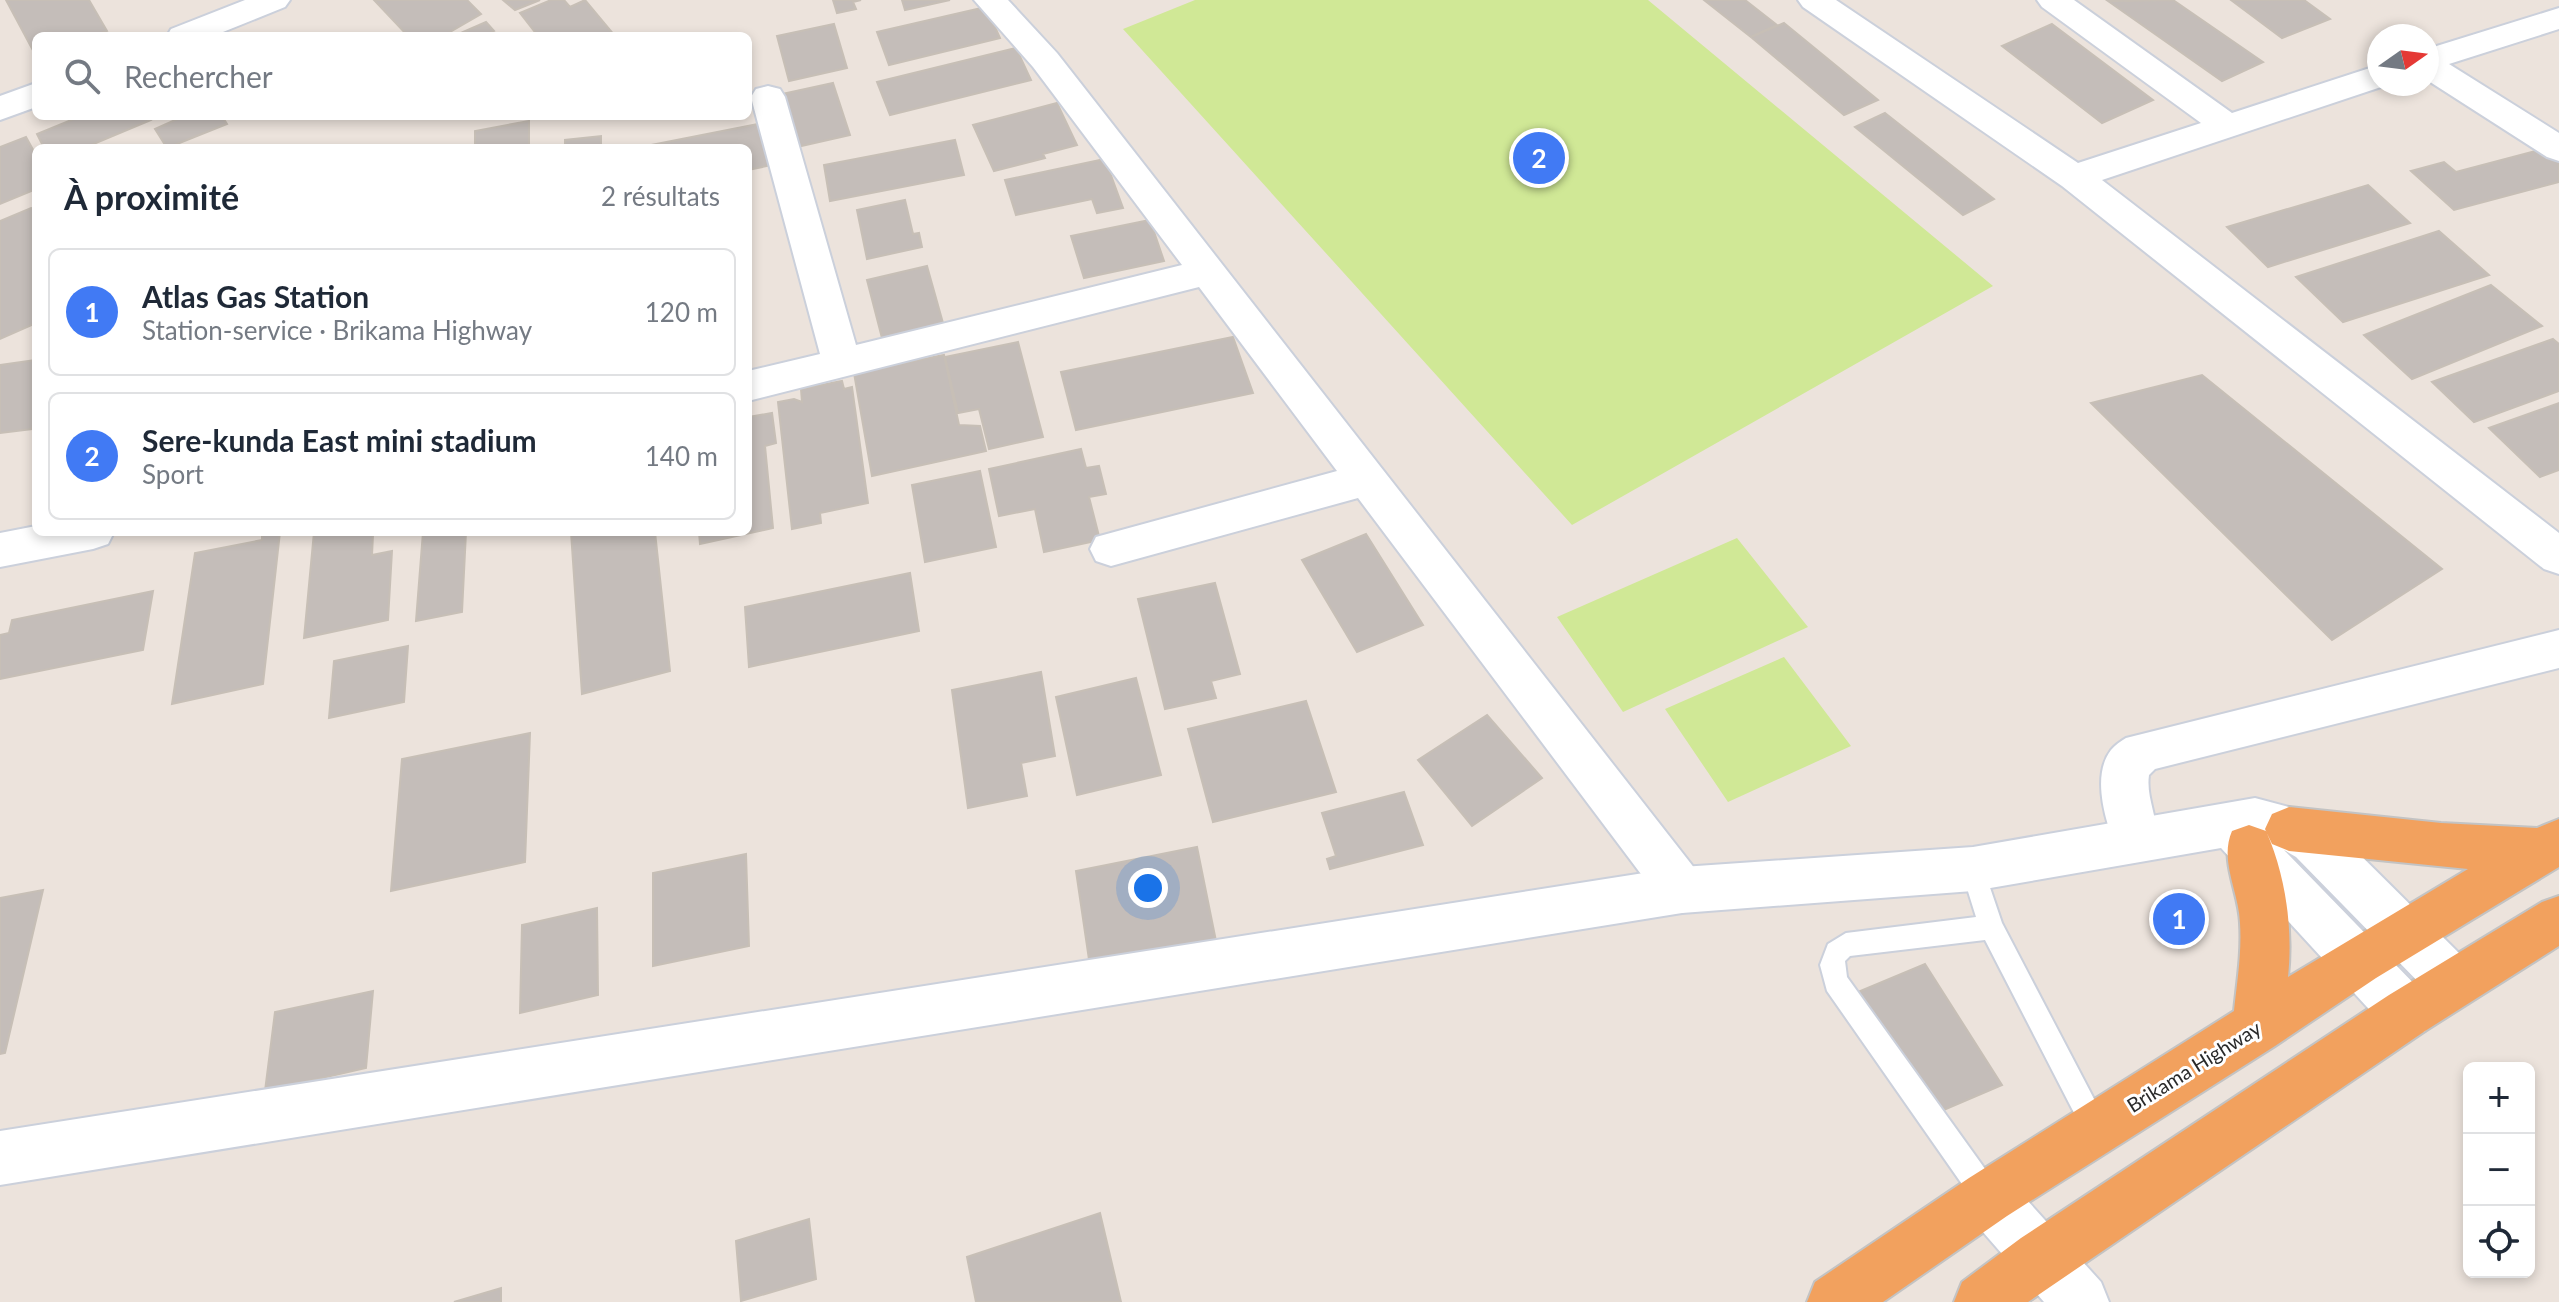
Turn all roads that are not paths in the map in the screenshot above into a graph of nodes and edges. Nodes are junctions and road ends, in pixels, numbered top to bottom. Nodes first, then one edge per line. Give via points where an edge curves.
1 (274, 0) edge
2 (990, 0) edge
3 (1814, 0) edge
4 (2053, 0) edge
5 (2559, 18) edge
6 (193, 32) edge
7 (2439, 59) edge
8 (2439, 71) edge
9 (2367, 80) edge
10 (32, 96) edge
11 (768, 97) dead end
12 (0, 109) edge
13 (2228, 126) junction
14 (2559, 149) edge
15 (2074, 177) junction
16 (1207, 272) junction
17 (842, 364) junction
18 (752, 385) edge
19 (1368, 479) junction
20 (72, 536) edge
21 (1111, 549) dead end
22 (0, 550) edge
23 (2559, 557) edge
24 (2559, 649) edge
25 (2255, 834) junction
26 (2136, 839) junction
27 (2551, 846) edge
28 (1973, 869) junction
29 (1682, 890) junction
30 (2559, 919) edge
31 (1991, 927) junction
32 (2406, 932) junction
33 (2358, 961) junction
34 (2454, 983) junction
35 (2407, 1013) junction
36 (2257, 1028) junction
37 (2096, 1129) junction
38 (0, 1158) edge
39 (1988, 1197) junction
40 (2041, 1258) junction
41 (1835, 1302) edge
42 (1982, 1302) edge
43 (2081, 1302) edge

1 - 6 street
2 - 16 street via 1045,60
3 - 15 street
4 - 13 street
5 - 7 street
8 - 14 street
9 - 13 street
10 - 12 street
11 - 17 street
13 - 15 street
15 - 23 street
16 - 17 street
16 - 19 street
17 - 18 street
19 - 21 street
19 - 29 street
20 - 22 street
24 - 26 street via 2142,752 2127,765 2124,785
25 - 26 street
25 - 27 highway
25 - 32 street via 2313,841
25 - 33 street
25 - 36 highway via 2265,921
26 - 28 street
27 - 32 highway, Brikama Highway
28 - 29 street
28 - 31 lane
29 - 38 street
30 - 34 highway
31 - 37 lane
31 - 39 lane via 1846,945 1835,950 1831,960 1836,982
32 - 33 highway, Brikama Highway
32 - 34 street
33 - 35 street
33 - 36 highway, Brikama Highway
34 - 35 highway
35 - 40 highway
36 - 37 highway, Brikama Highway
37 - 39 highway, Brikama Highway
39 - 40 street
39 - 41 highway, Brikama Highway
40 - 42 highway
40 - 43 street

